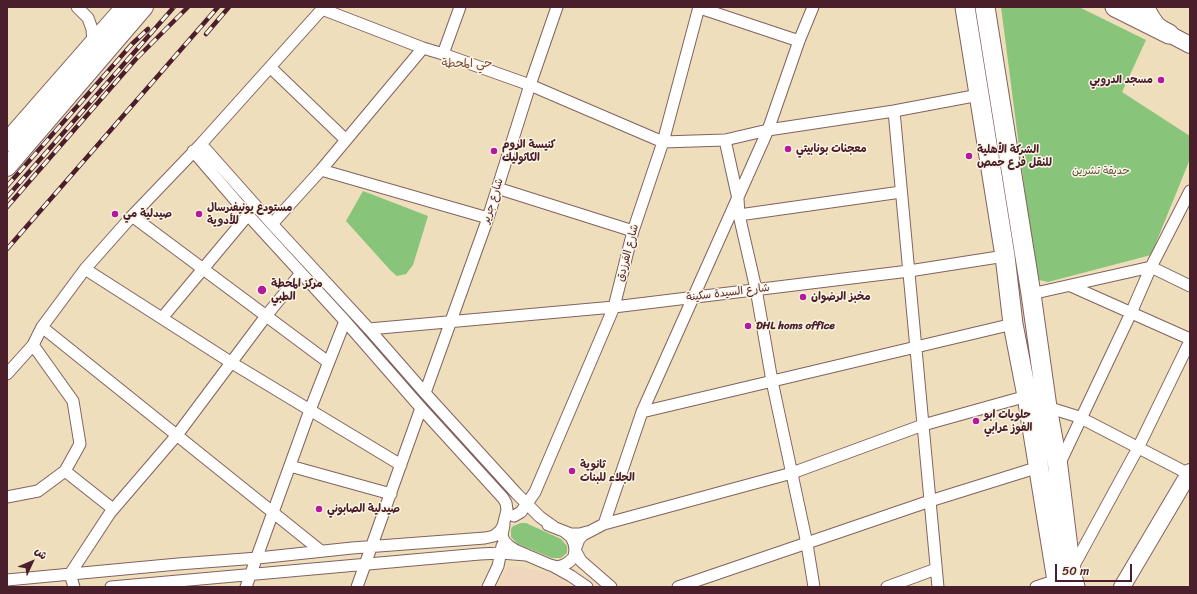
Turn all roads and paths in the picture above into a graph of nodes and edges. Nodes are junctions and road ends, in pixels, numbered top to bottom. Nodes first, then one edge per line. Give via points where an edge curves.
1 (77, 7) edge
2 (125, 7) edge
3 (144, 7) edge
4 (460, 7) edge
5 (557, 7) edge
6 (701, 7) edge
7 (813, 7) edge
8 (965, 7) edge
9 (985, 7) edge
10 (1115, 7) edge
11 (1146, 7) edge
12 (323, 8) edge
13 (1169, 34) junction
14 (1190, 36) edge
15 (799, 41) junction
16 (93, 43) junction
17 (1190, 45) edge
18 (423, 48) junction
19 (443, 54) junction
20 (270, 67) junction
21 (530, 85) junction
22 (979, 95) junction
23 (894, 111) junction
24 (768, 130) junction
25 (346, 140) junction
26 (725, 140) junction
27 (7, 142) edge
28 (663, 142) junction
29 (197, 148) junction
30 (7, 167) edge
31 (321, 170) junction
32 (498, 188) junction
33 (1190, 191) edge
34 (901, 192) junction
35 (738, 199) junction
36 (739, 214) junction
37 (248, 215) junction
38 (132, 216) junction
39 (488, 218) junction
40 (272, 224) junction
41 (633, 231) junction
42 (1005, 256) junction
43 (1151, 267) junction
44 (85, 269) junction
45 (204, 269) junction
46 (908, 271) junction
47 (301, 273) junction
48 (1071, 286) junction
49 (1190, 286) edge
50 (756, 289) junction
51 (1031, 294) junction
52 (694, 298) junction
53 (614, 308) junction
54 (1131, 313) junction
55 (266, 316) junction
56 (162, 318) junction
57 (345, 321) junction
58 (451, 322) junction
59 (1013, 324) junction
60 (42, 327) junction
61 (369, 329) junction
62 (1190, 340) edge
63 (34, 345) junction
64 (915, 347) junction
65 (328, 362) junction
66 (232, 364) junction
67 (7, 374) edge
68 (772, 381) junction
69 (425, 393) junction
70 (1027, 396) junction
71 (1046, 406) junction
72 (421, 408) junction
73 (310, 410) junction
74 (642, 412) junction
75 (1081, 418) junction
76 (923, 425) junction
77 (177, 435) junction
78 (1138, 448) junction
79 (401, 465) junction
80 (290, 466) junction
81 (1039, 467) junction
82 (1058, 468) junction
83 (64, 471) junction
84 (792, 473) junction
85 (1189, 473) edge
86 (535, 492) junction
87 (391, 494) junction
88 (7, 497) edge
89 (930, 501) junction
90 (527, 504) junction
91 (113, 509) junction
92 (273, 512) junction
93 (514, 516) junction
94 (540, 517) junction
95 (604, 524) junction
96 (554, 527) junction
97 (503, 530) junction
98 (565, 532) junction
99 (589, 532) junction
100 (807, 544) junction
101 (371, 546) junction
102 (575, 550) junction
103 (321, 551) junction
104 (501, 552) junction
105 (523, 555) junction
106 (258, 558) junction
107 (178, 564) junction
108 (365, 565) junction
109 (550, 565) junction
110 (498, 566) junction
111 (936, 569) junction
112 (70, 574) junction
113 (252, 574) junction
114 (7, 580) edge
115 (1065, 582) edge
116 (198, 583) edge
117 (362, 585) edge
118 (74, 587) edge
119 (111, 587) edge
120 (246, 587) edge
121 (488, 587) edge
122 (586, 587) edge
123 (611, 587) edge
124 (678, 587) edge
125 (814, 587) edge
126 (887, 587) edge
127 (938, 587) edge
128 (1036, 587) edge
129 (1122, 587) edge

1 - 16 street via 88,18
2 - 16 main road
3 - 30 main road
4 - 19 street
5 - 21 street, شارع جرير
6 - 15 street
6 - 28 street, شارع الفرزدق
7 - 15 street
8 - 22 highway
9 - 51 highway
10 - 13 highway
11 - 13 main road via 1154,22
12 - 18 street
12 - 20 street
13 - 14 main road
13 - 17 main road
15 - 24 street
16 - 27 main road
18 - 19 street
18 - 25 street
19 - 21 street
20 - 25 street
20 - 29 street
21 - 28 street
21 - 32 street, شارع جرير
22 - 23 street
22 - 42 highway
23 - 24 street
23 - 34 street
24 - 26 street
24 - 35 street
25 - 31 street
26 - 28 street
26 - 35 street
28 - 41 street, شارع الفرزدق
29 - 37 street
29 - 38 street
29 - 40 street
31 - 39 street
31 - 40 street
32 - 39 street, شارع جرير
32 - 41 street
33 - 43 street
34 - 36 street
34 - 46 street
35 - 36 street
35 - 52 street
36 - 50 street
37 - 45 street
37 - 47 street
38 - 44 street
38 - 45 street
39 - 58 street, شارع جرير
40 - 61 street
41 - 53 street, شارع الفرزدق
42 - 46 street, شارع السيدة سكينة
42 - 59 highway
43 - 48 street
43 - 49 street
43 - 54 street
44 - 56 street
44 - 60 street
45 - 55 street
45 - 56 street
46 - 50 street, شارع السيدة سكينة
46 - 64 street
47 - 55 street
47 - 57 street
48 - 51 street
48 - 54 street
50 - 52 street, شارع السيدة سكينة
50 - 68 street
51 - 71 highway
52 - 53 street, شارع السيدة سكينة
52 - 74 street
53 - 58 street, شارع السيدة سكينة
53 - 86 street, شارع الفرزدق
54 - 62 street
54 - 75 street
55 - 65 street
55 - 66 street
56 - 66 street
57 - 65 street
57 - 72 street
58 - 61 street, شارع السيدة سكينة
58 - 69 street, شارع جرير
59 - 64 street
59 - 70 highway
60 - 63 street
60 - 77 street
61 - 69 street
62 - 78 street
63 - 67 street
63 - 83 street via 73,401 80,444
64 - 68 street
64 - 76 street
65 - 73 street
66 - 73 street
66 - 77 street
68 - 74 street
68 - 84 street
69 - 90 street
70 - 76 street
70 - 81 highway
71 - 75 street
71 - 82 highway
72 - 79 street
72 - 97 street via 503,498 507,510
73 - 79 street
73 - 80 street
74 - 95 street
75 - 78 street
75 - 82 street
76 - 84 street
76 - 89 street
77 - 91 street
77 - 92 street
78 - 85 street
78 - 115 street
79 - 87 street
80 - 87 street
80 - 92 street
81 - 89 street
81 - 115 highway
82 - 115 highway
83 - 88 street via 38,491
83 - 91 street
84 - 95 street
84 - 100 street
85 - 129 main road
86 - 90 street, شارع الفرزدق
86 - 94 street via 534,506
87 - 101 street
89 - 100 street
89 - 111 street
90 - 93 street, شارع الفرزدق
90 - 94 street
91 - 112 street
92 - 103 street
92 - 106 street
93 - 96 street via 529,516
93 - 97 street, شارع الفرزدق via 508,520
94 - 96 street
95 - 99 street
96 - 98 street
97 - 101 street, شارع الفرزدق via 485,538
97 - 104 street
97 - 105 street via 504,541
98 - 99 street via 574,535
98 - 102 street via 571,537
99 - 102 street via 579,538
100 - 124 street
100 - 125 street
101 - 103 street, شارع الفرزدق
101 - 108 street
102 - 109 street via 574,557 564,565
102 - 123 street via 581,560
103 - 106 street, شارع الفرزدق
104 - 105 street
104 - 108 street
104 - 110 street
105 - 109 street
105 - 110 street via 509,557
106 - 107 street, شارع الفرزدق
106 - 113 street
107 - 112 street, شارع الفرزدق
107 - 116 street
108 - 113 street
108 - 117 street
109 - 122 street
110 - 121 street
111 - 126 street
111 - 127 street
112 - 114 street, شارع الفرزدق
112 - 118 street
113 - 116 street
113 - 120 street
115 - 128 street
116 - 119 street

